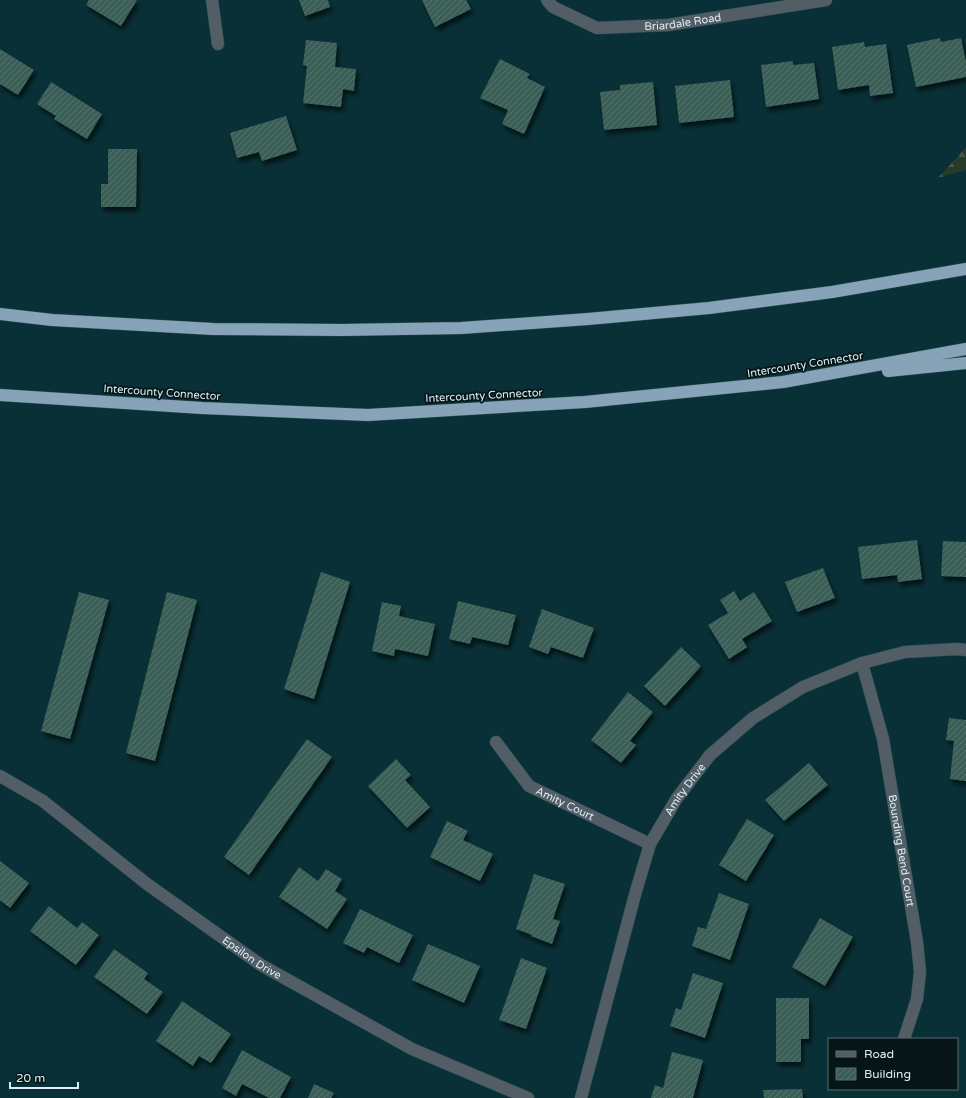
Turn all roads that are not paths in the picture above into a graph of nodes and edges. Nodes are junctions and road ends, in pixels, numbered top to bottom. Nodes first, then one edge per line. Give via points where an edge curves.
1 (212, 0) edge
2 (547, 0) edge
3 (826, 0) edge
4 (218, 44) dead end
5 (966, 269) edge
6 (0, 314) edge
7 (966, 349) edge
8 (966, 363) edge
9 (783, 382) junction
10 (0, 395) edge
11 (966, 650) edge
12 (862, 663) junction
13 (496, 742) dead end
14 (0, 776) edge
15 (650, 844) junction
16 (904, 1038) edge
17 (528, 1098) edge
18 (581, 1098) edge

1 - 4 street
2 - 3 street, Briardale Road via 553,7 597,28 668,25
5 - 6 highway via 832,292 717,307 461,328 214,328 52,320
7 - 9 highway, Intercounty Connector
8 - 9 highway
9 - 10 highway, Intercounty Connector via 585,402 368,415 202,408
11 - 12 street, Amity Drive via 905,652
12 - 15 street, Amity Drive via 803,687 753,718 710,755 677,798
12 - 16 street, Bounding Bend Court via 883,739 917,942 920,972 917,999
13 - 15 street, Amity Court via 529,786
14 - 17 street, Epsilon Drive via 43,801 147,884 261,965 412,1049
15 - 18 street, Amity Drive

